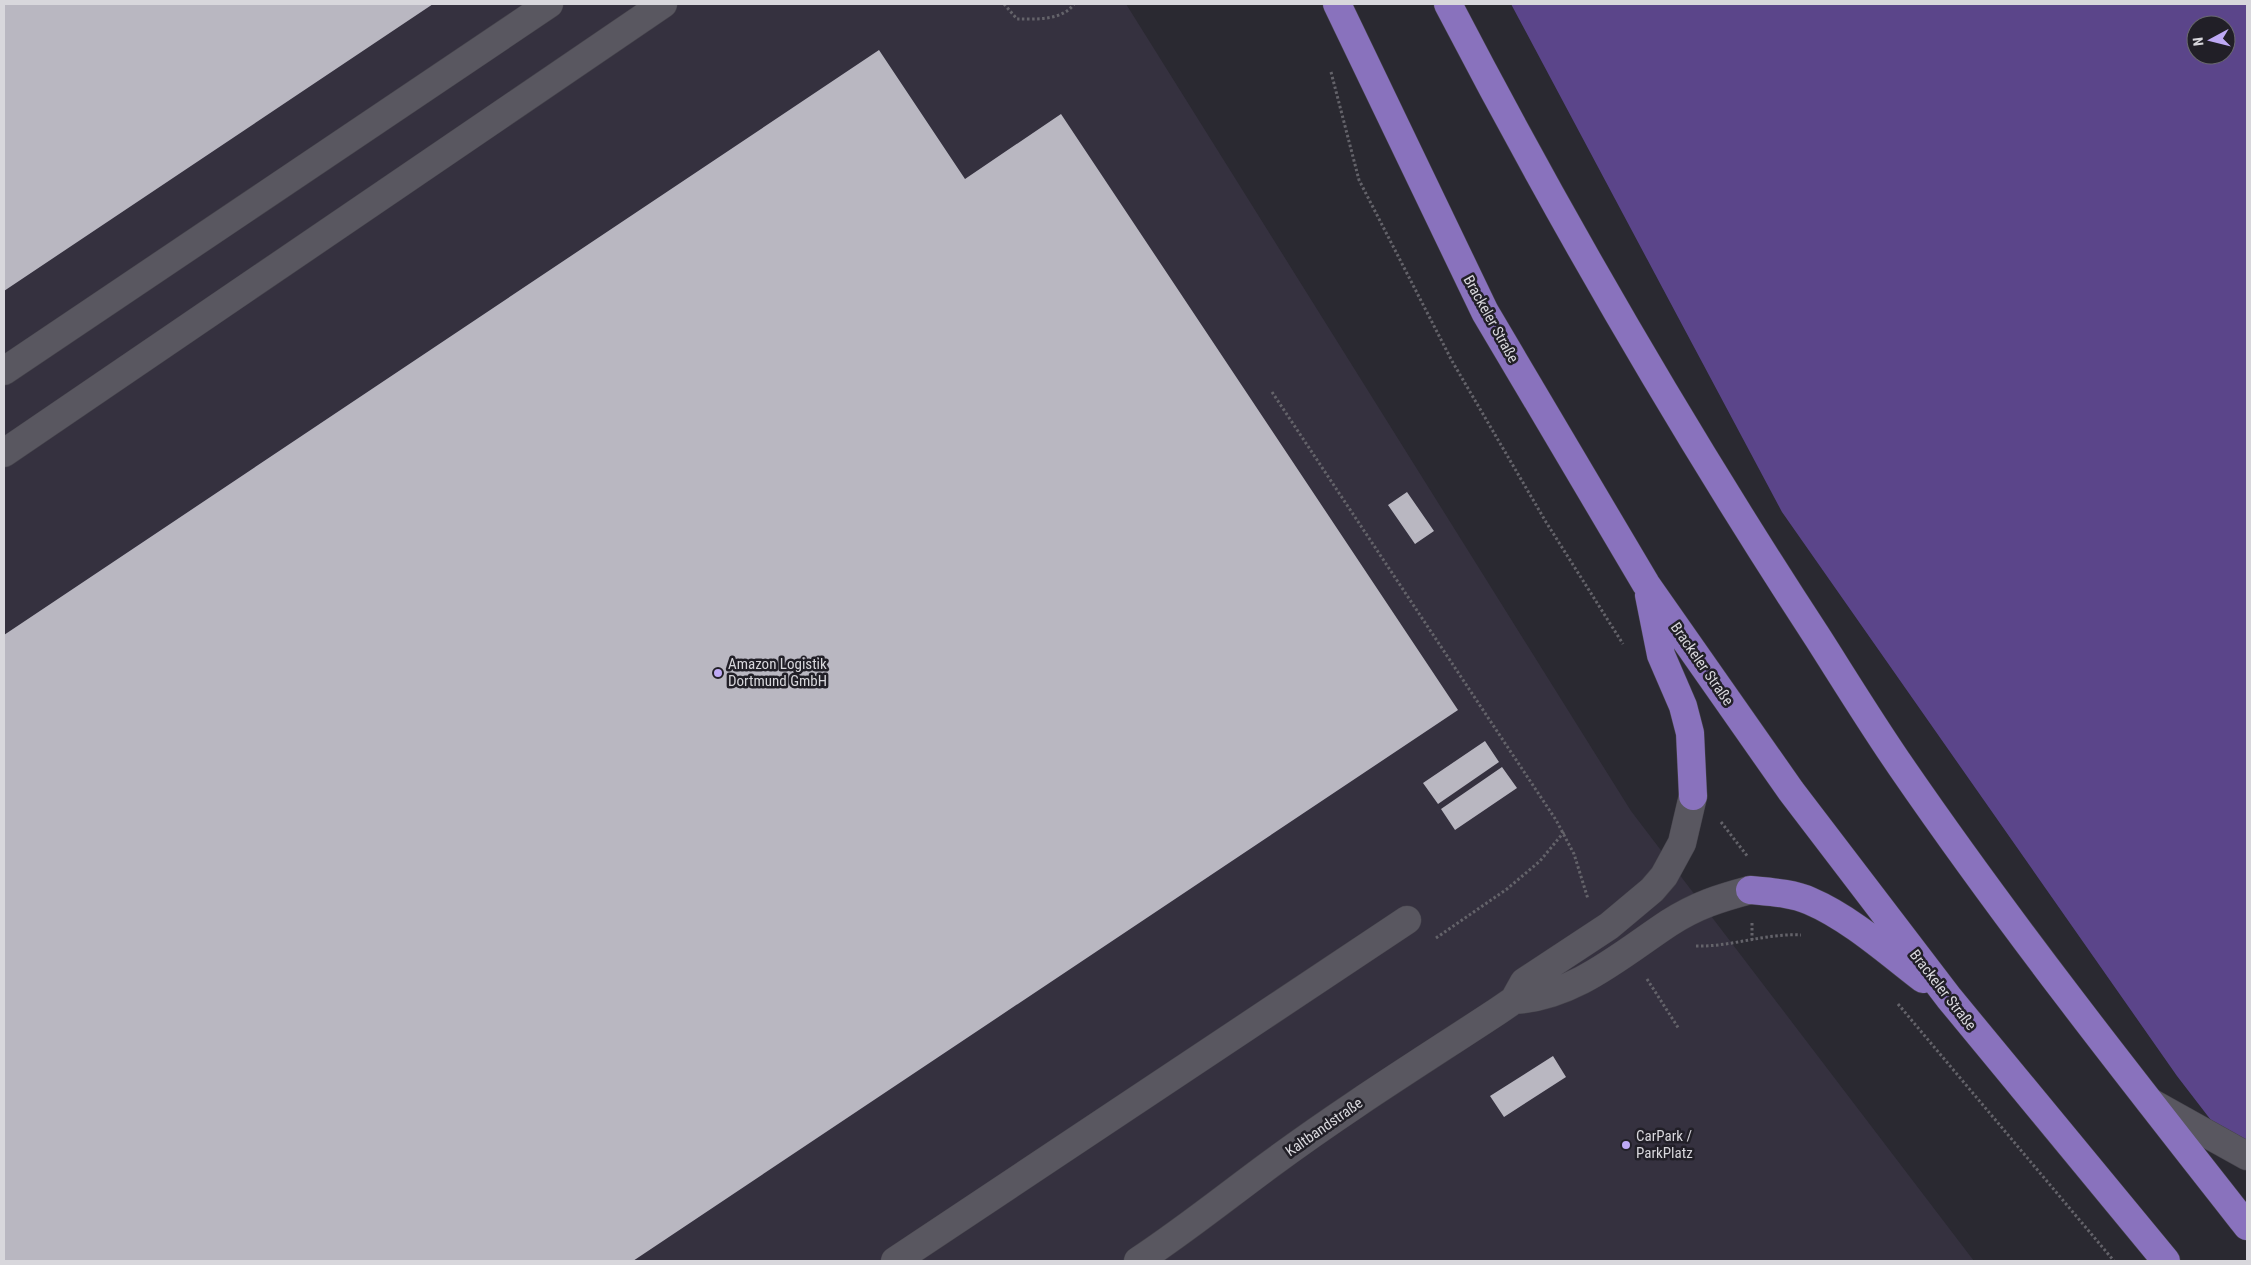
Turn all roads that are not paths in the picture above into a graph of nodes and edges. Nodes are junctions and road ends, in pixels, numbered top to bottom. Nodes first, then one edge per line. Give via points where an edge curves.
1 (549, 4) edge
2 (663, 4) edge
3 (1337, 4) edge
4 (1448, 4) edge
5 (4, 371) edge
6 (4, 453) edge
7 (1646, 584) junction
8 (1693, 796) joint
9 (1750, 878) joint
10 (1407, 920) dead end
11 (1948, 998) junction
12 (1514, 1000) junction
13 (2150, 1102) junction
14 (2247, 1156) edge
15 (2247, 1226) edge
16 (895, 1261) edge
17 (1138, 1261) edge
18 (2166, 1261) edge

1 - 5 street
2 - 6 street
3 - 7 highway, Brackeler Straße via 1485,312
4 - 13 highway via 1567,226 1757,544 1902,767 2018,930
7 - 8 highway via 1661,655 1683,706 1690,733
7 - 11 highway, Brackeler Straße via 1791,791
8 - 12 street via 1682,843 1664,876 1652,890 1609,926 1524,982
9 - 11 highway via 1779,893 1810,901 1842,919
9 - 12 street via 1670,922 1588,977 1534,999
10 - 16 street
11 - 18 highway, Brackeler Straße
12 - 17 street, Kaltbandstraße via 1363,1099 1184,1231
13 - 14 street
13 - 15 highway

